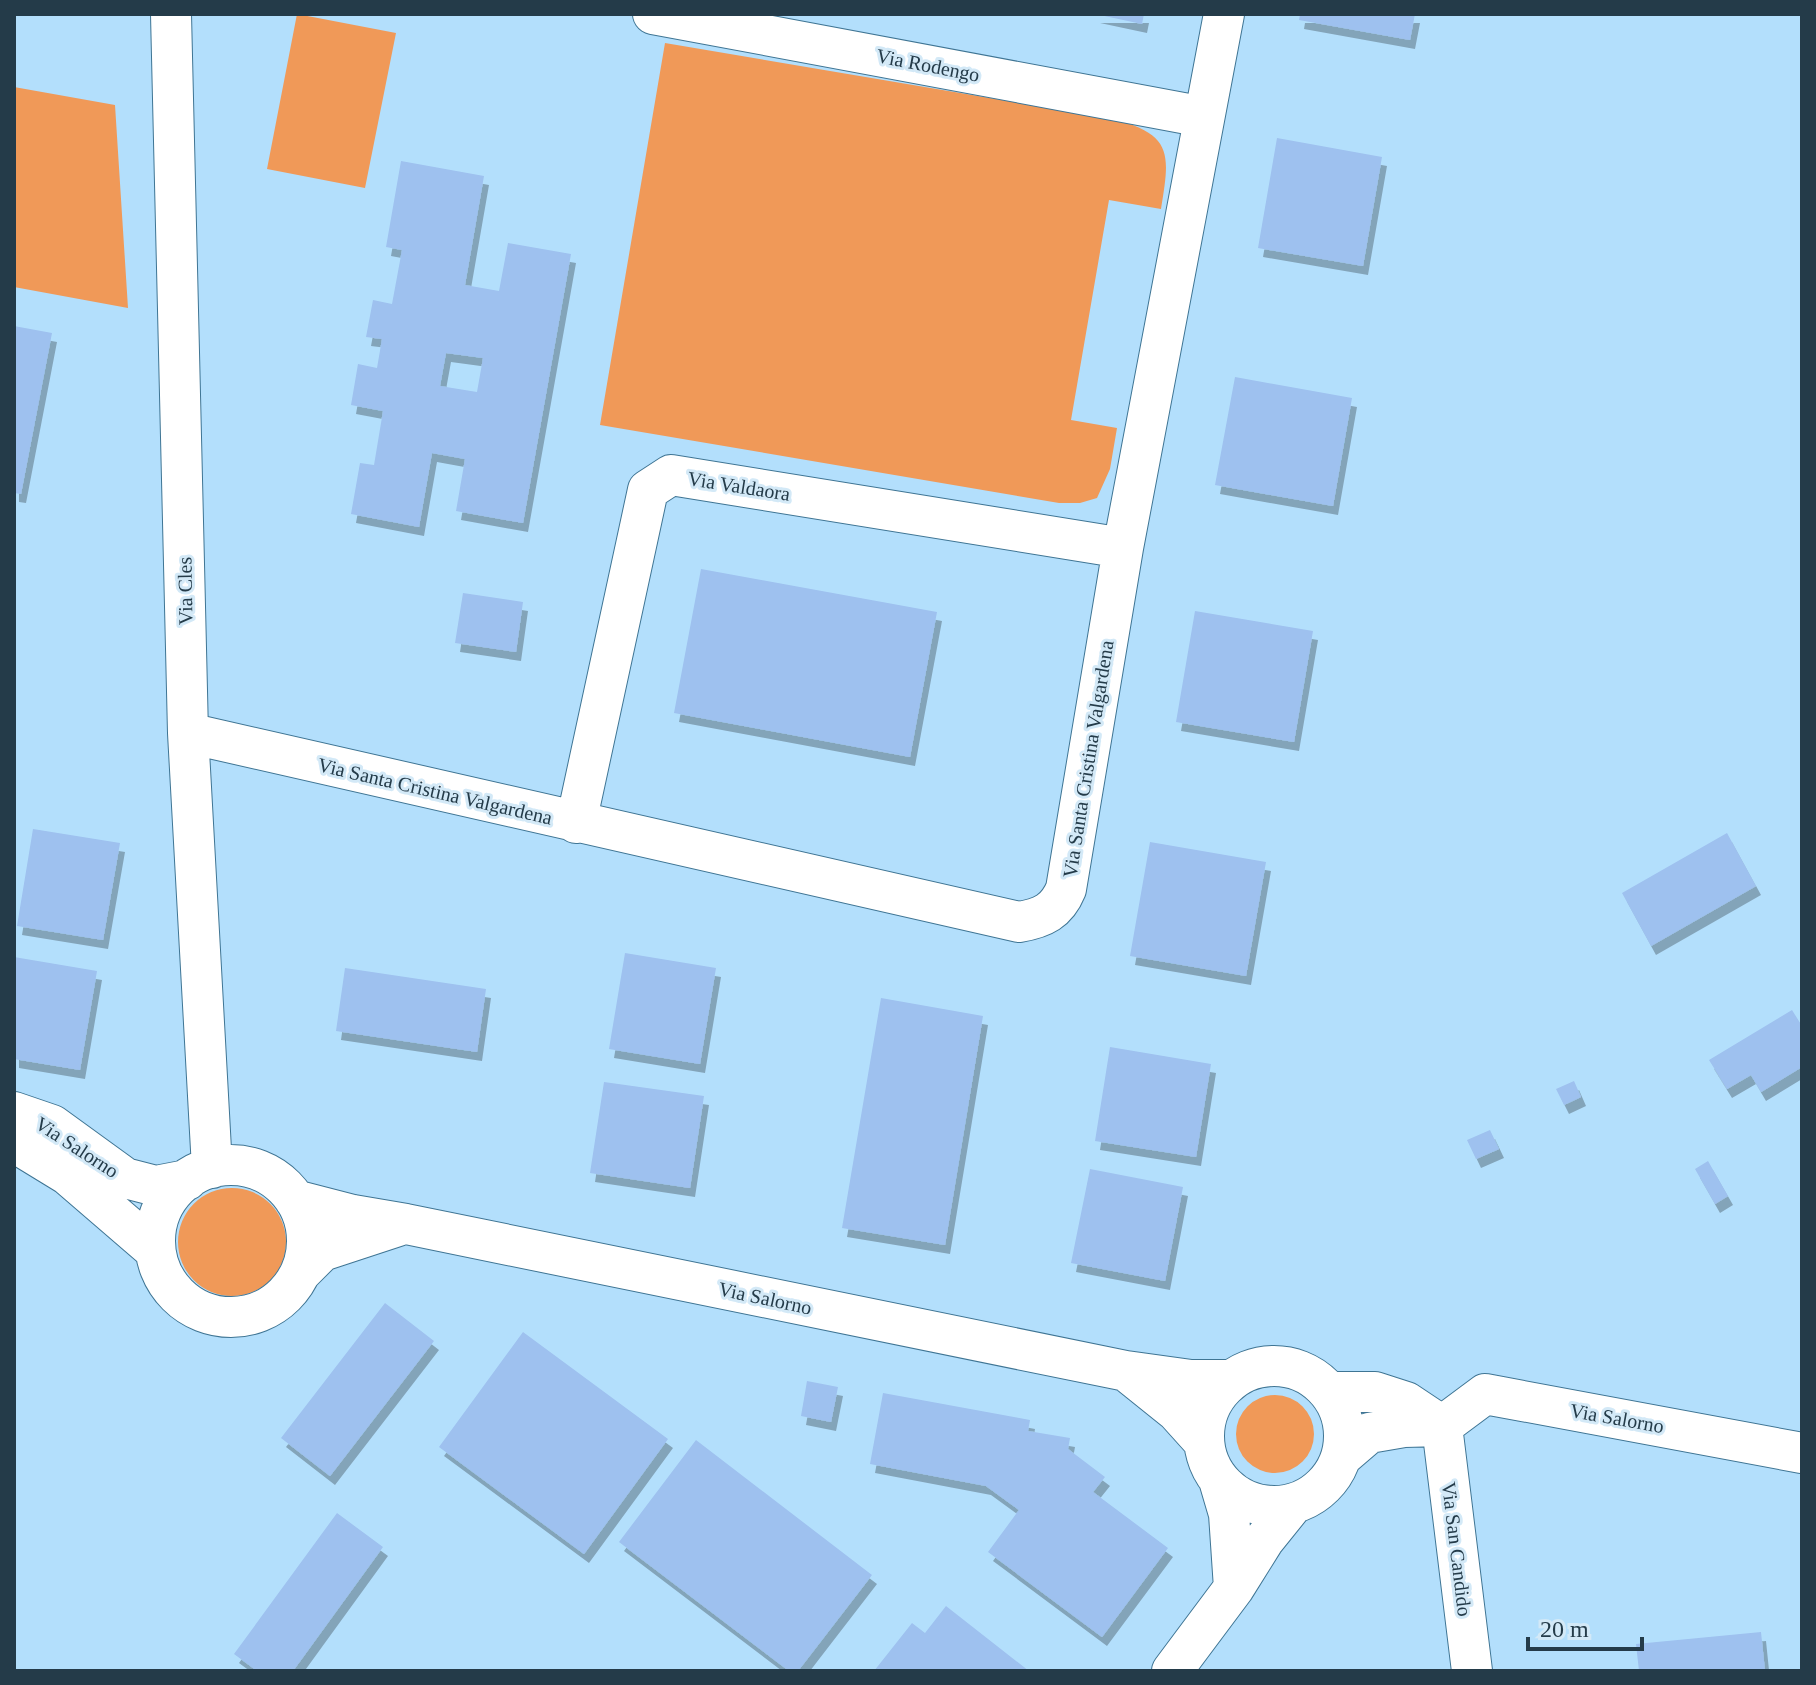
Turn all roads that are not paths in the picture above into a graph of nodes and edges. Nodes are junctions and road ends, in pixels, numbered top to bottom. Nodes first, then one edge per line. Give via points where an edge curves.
1 (171, 14) edge
2 (653, 14) edge
3 (1224, 14) edge
4 (1204, 117) junction
5 (1123, 548) junction
6 (188, 733) junction
7 (576, 823) junction
8 (14, 1112) edge
9 (14, 1142) edge
10 (199, 1174) junction
11 (295, 1200) junction
12 (406, 1224) junction
13 (155, 1250) junction
14 (300, 1273) junction
15 (1126, 1371) junction
16 (1231, 1380) junction
17 (1330, 1392) junction
18 (1442, 1426) junction
19 (1204, 1442) junction
20 (1802, 1453) edge
21 (1341, 1457) junction
22 (1219, 1480) junction
23 (1293, 1504) junction
24 (1234, 1588) junction
25 (1172, 1671) edge
26 (1472, 1671) edge

1 - 6 street, Via Cles
2 - 4 street, Via Rodengo
3 - 4 street, Via Santa Cristina Valgardena
4 - 5 street, Via Santa Cristina Valgardena
5 - 7 street, Via Valdaora via 671,475 648,490
5 - 7 street, Via Santa Cristina Valgardena via 1066,889 1049,913 1019,922
6 - 7 street, Via Santa Cristina Valgardena
6 - 10 street, Via Cles
8 - 10 street, Via Salorno via 52,1125 125,1178 156,1186
9 - 13 street, Via Salorno via 68,1175
10 - 11 street via 235,1165 259,1170
10 - 13 street via 172,1194 161,1211
11 - 12 street, Via Salorno
11 - 14 street via 305,1223 307,1248
12 - 14 street, Via Salorno via 322,1251
12 - 15 street, Via Salorno
13 - 14 street via 177,1295 197,1310 221,1317 245,1317 268,1308
15 - 16 street, Via Salorno
15 - 19 street, Via Salorno via 1177,1412
16 - 17 street via 1255,1367 1282,1365 1308,1374
16 - 19 street via 1207,1414
17 - 18 street via 1375,1392 1406,1402
17 - 21 street via 1344,1430
18 - 20 street, Via Salorno via 1485,1394
18 - 21 street via 1369,1433
18 - 26 street, Via San Candido
19 - 22 street
21 - 23 street via 1318,1491
22 - 23 street via 1252,1503
22 - 24 street via 1229,1514
23 - 24 street
24 - 25 street

